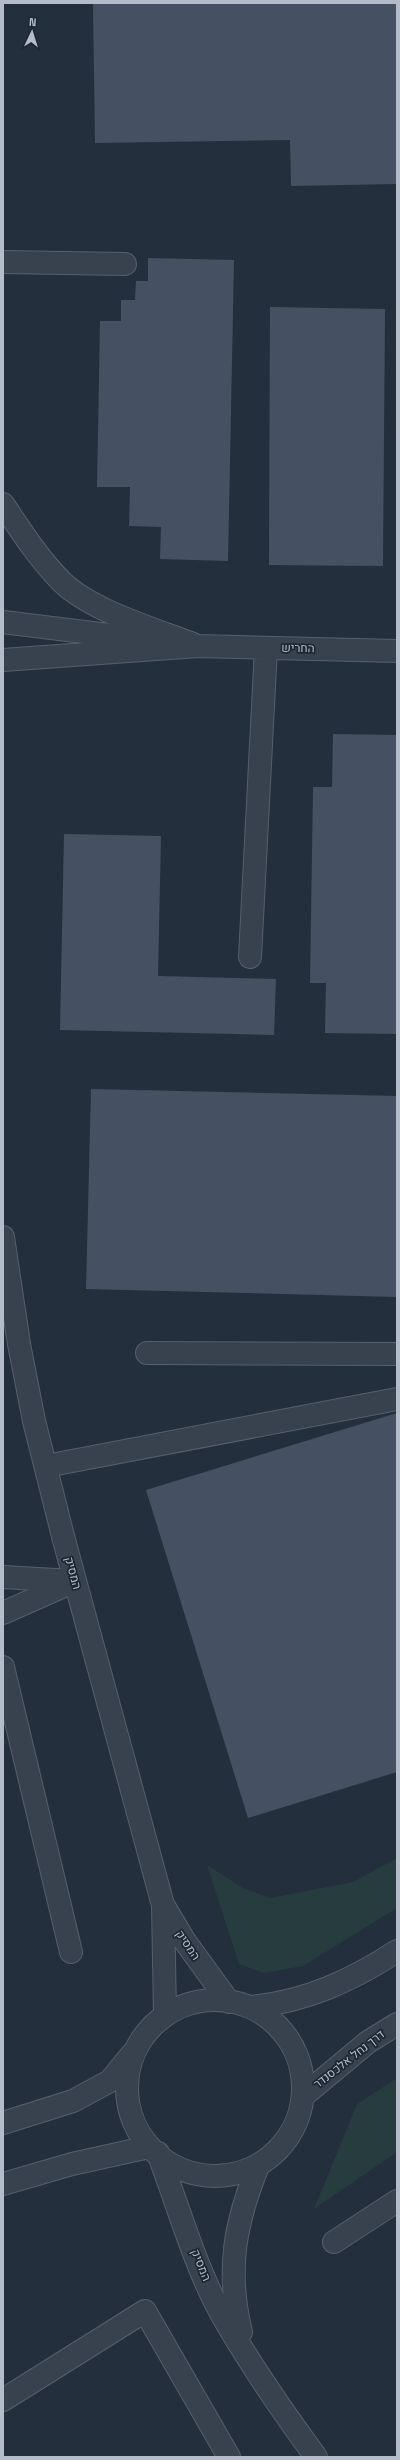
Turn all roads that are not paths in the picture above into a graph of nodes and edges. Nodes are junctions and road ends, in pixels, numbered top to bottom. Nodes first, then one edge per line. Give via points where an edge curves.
1 (3, 262) edge
2 (125, 264) dead end
3 (3, 504) edge
4 (3, 622) edge
5 (198, 646) junction
6 (266, 648) junction
7 (397, 651) edge
8 (3, 660) edge
9 (250, 957) dead end
10 (3, 1237) edge
11 (147, 1353) dead end
12 (397, 1354) edge
13 (397, 1399) edge
14 (46, 1466) junction
15 (3, 1577) edge
16 (75, 1581) junction
17 (3, 1613) edge
18 (3, 1667) edge
19 (163, 1905) junction
20 (397, 1950) edge
21 (71, 1952) dead end
22 (229, 2002) junction
23 (250, 2007) junction
24 (165, 2015) junction
25 (397, 2024) edge
26 (136, 2049) junction
27 (303, 2096) junction
28 (3, 2123) edge
29 (154, 2150) junction
30 (258, 2166) junction
31 (3, 2184) edge
32 (397, 2201) edge
33 (334, 2242) dead end
34 (256, 2370) junction
35 (3, 2400) edge
36 (229, 2457) edge
37 (316, 2457) edge

1 - 2 street
3 - 5 street via 32,547 63,583 98,606
4 - 5 street, החריש
5 - 6 street, החריש
5 - 8 street, החריש
6 - 7 street, החריש
6 - 9 street
10 - 14 street, המסיק via 18,1344
11 - 12 street
13 - 14 street
14 - 16 street, המסיק
15 - 16 street
16 - 17 street
16 - 19 street, המסיק
18 - 21 street
19 - 22 street, המסיק via 184,1940
19 - 24 street, המסיק
20 - 23 street via 336,1985 302,1999 277,2005
22 - 23 street
22 - 24 street via 221,2000 192,2003
23 - 27 street via 275,2022 290,2040 299,2060 304,2082
24 - 26 street via 148,2030
25 - 27 street, דרך נחל אלכסנדר via 368,2042
26 - 28 street via 104,2085 73,2101
26 - 29 street via 129,2070 127,2092 134,2121
27 - 30 street via 302,2107 293,2130 278,2150
29 - 30 street via 173,2166 193,2173 213,2176 234,2174
29 - 31 street via 72,2164
29 - 34 street, המסיק via 223,2317
30 - 34 street, המסיק via 245,2198 235,2238 232,2270 234,2303 242,2334
32 - 33 street
34 - 37 street, המסיק via 278,2407
35 - 36 street via 145,2311

